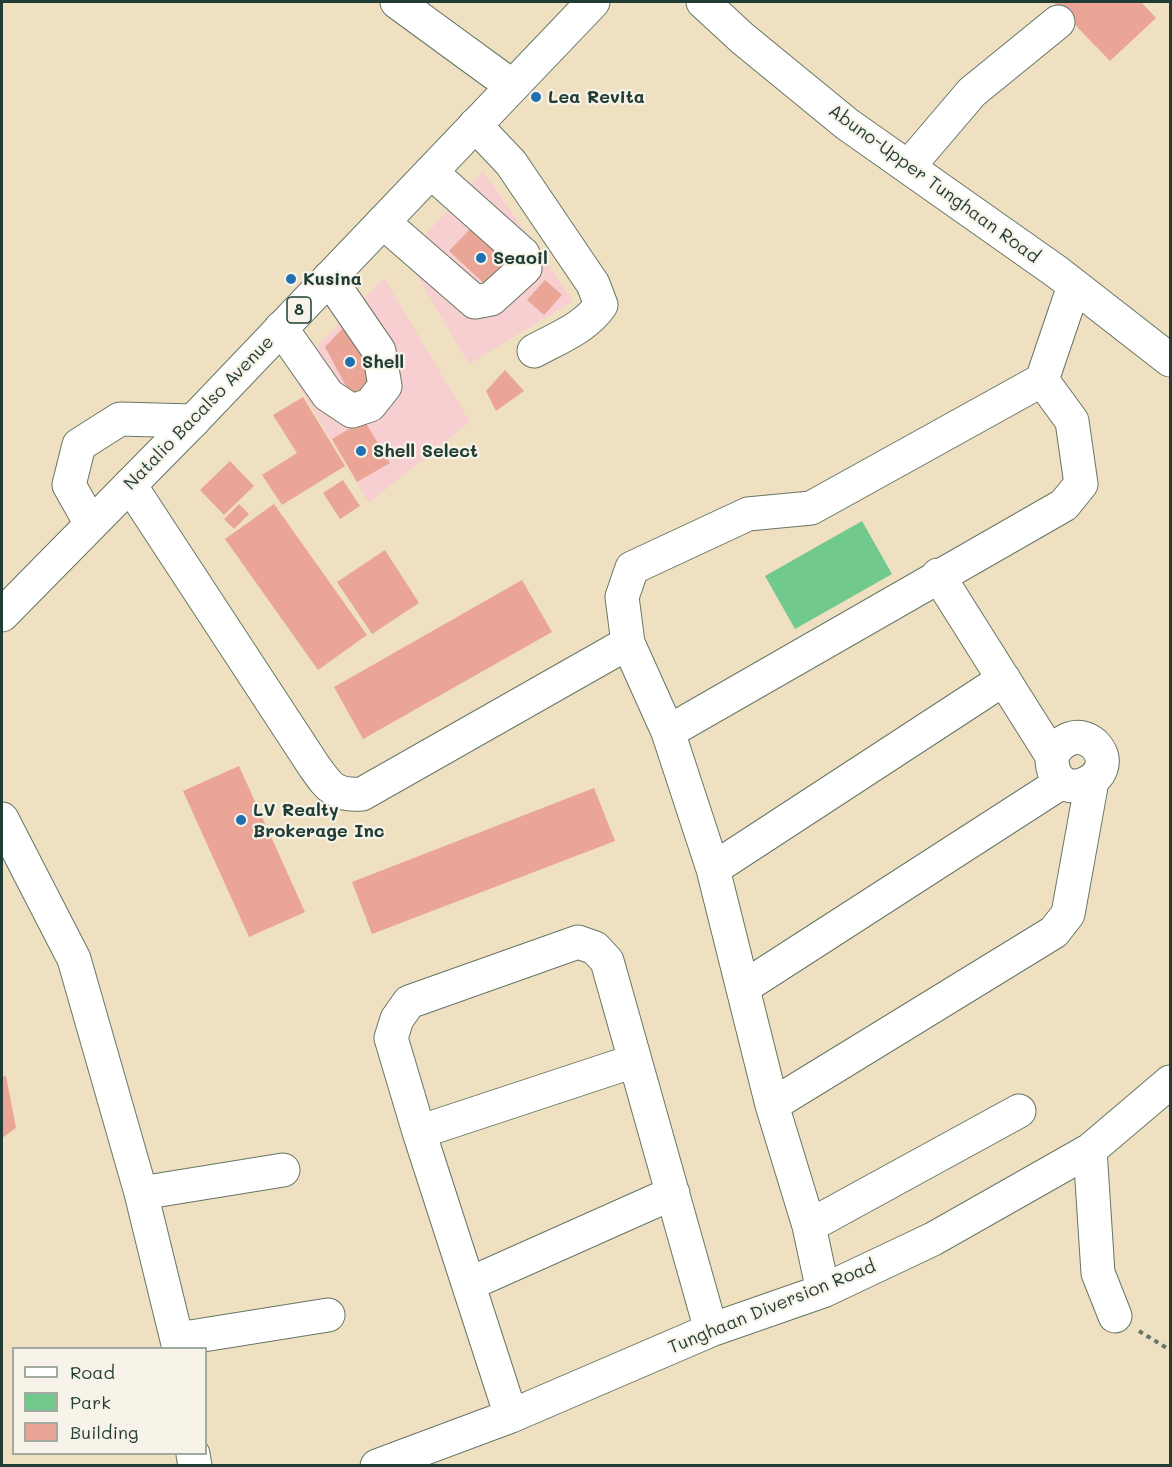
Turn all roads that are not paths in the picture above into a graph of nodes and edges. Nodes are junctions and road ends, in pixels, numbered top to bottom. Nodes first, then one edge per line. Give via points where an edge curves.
1 (397, 2) edge
2 (593, 2) edge
3 (703, 2) edge
4 (1058, 22) dead end
5 (512, 86) junction
6 (475, 125) junction
7 (908, 167) junction
8 (431, 172) junction
9 (382, 222) junction
10 (329, 278) junction
11 (1074, 285) junction
12 (281, 328) junction
13 (534, 351) dead end
14 (1170, 360) edge
15 (1042, 380) junction
16 (193, 421) junction
17 (130, 485) junction
18 (91, 524) junction
19 (938, 575) junction
20 (4, 609) edge
21 (628, 644) junction
22 (1004, 679) junction
23 (668, 732) junction
24 (1069, 773) junction
25 (2, 819) edge
26 (713, 869) junction
27 (744, 987) junction
28 (634, 1061) junction
29 (1170, 1082) edge
30 (772, 1104) junction
31 (1019, 1111) dead end
32 (419, 1132) junction
33 (1090, 1150) junction
34 (283, 1170) dead end
35 (141, 1193) junction
36 (673, 1193) junction
37 (809, 1226) junction
38 (469, 1284) junction
39 (823, 1291) junction
40 (328, 1315) dead end
41 (1115, 1316) road end
42 (711, 1330) junction
43 (178, 1344) edge
44 (511, 1416) junction
45 (377, 1466) edge

1 - 5 main road
2 - 5 main road, Natalio Bacalso Avenue / 8
3 - 7 main road, Abuno-Upper Tunghaan Road via 847,124
4 - 7 main road via 972,92
5 - 6 main road, Natalio Bacalso Avenue / 8
6 - 8 main road, Natalio Bacalso Avenue / 8
6 - 13 main road via 512,163 593,284 601,305 594,316 576,329
7 - 11 main road, Abuno-Upper Tunghaan Road
8 - 9 main road, Natalio Bacalso Avenue / 8
8 - 9 main road via 523,254 525,268 491,299 475,302
9 - 10 main road, Natalio Bacalso Avenue / 8
10 - 12 main road, Natalio Bacalso Avenue / 8
10 - 12 main road via 380,351 385,386 370,405 352,411 328,395
11 - 14 main road, Abuno-Upper Tunghaan Road
11 - 15 main road
12 - 16 main road, Natalio Bacalso Avenue / 8
15 - 19 main road via 1071,421 1081,484 1064,504
15 - 21 main road via 811,508 748,513 632,568 622,597
16 - 17 main road, Natalio Bacalso Avenue / 8
16 - 18 main road via 120,420 79,445 69,484
17 - 18 main road, Natalio Bacalso Avenue / 8
17 - 21 main road via 314,766 330,788 345,795 362,794
18 - 20 main road, Natalio Bacalso Avenue / 8
19 - 22 main road
19 - 23 main road
21 - 23 main road
22 - 24 main road
22 - 26 main road
23 - 26 main road
24 - 27 main road
24 - 30 main road via 1068,914 1054,932
25 - 35 main road via 74,959
26 - 27 main road
27 - 30 main road
28 - 32 main road
28 - 32 main road via 607,961 595,948 578,942 409,1002 397,1019 392,1038
28 - 36 main road
29 - 33 main road, Tunghaan Diversion Road
30 - 37 main road
31 - 37 main road
32 - 38 main road
33 - 39 main road, Tunghaan Diversion Road via 933,1239
33 - 41 main road via 1098,1273
34 - 35 main road
35 - 43 main road
36 - 38 main road
36 - 42 main road
37 - 39 main road
38 - 44 main road
39 - 42 main road, Tunghaan Diversion Road
40 - 43 main road
42 - 44 main road, Tunghaan Diversion Road
44 - 45 main road, Tunghaan Diversion Road

